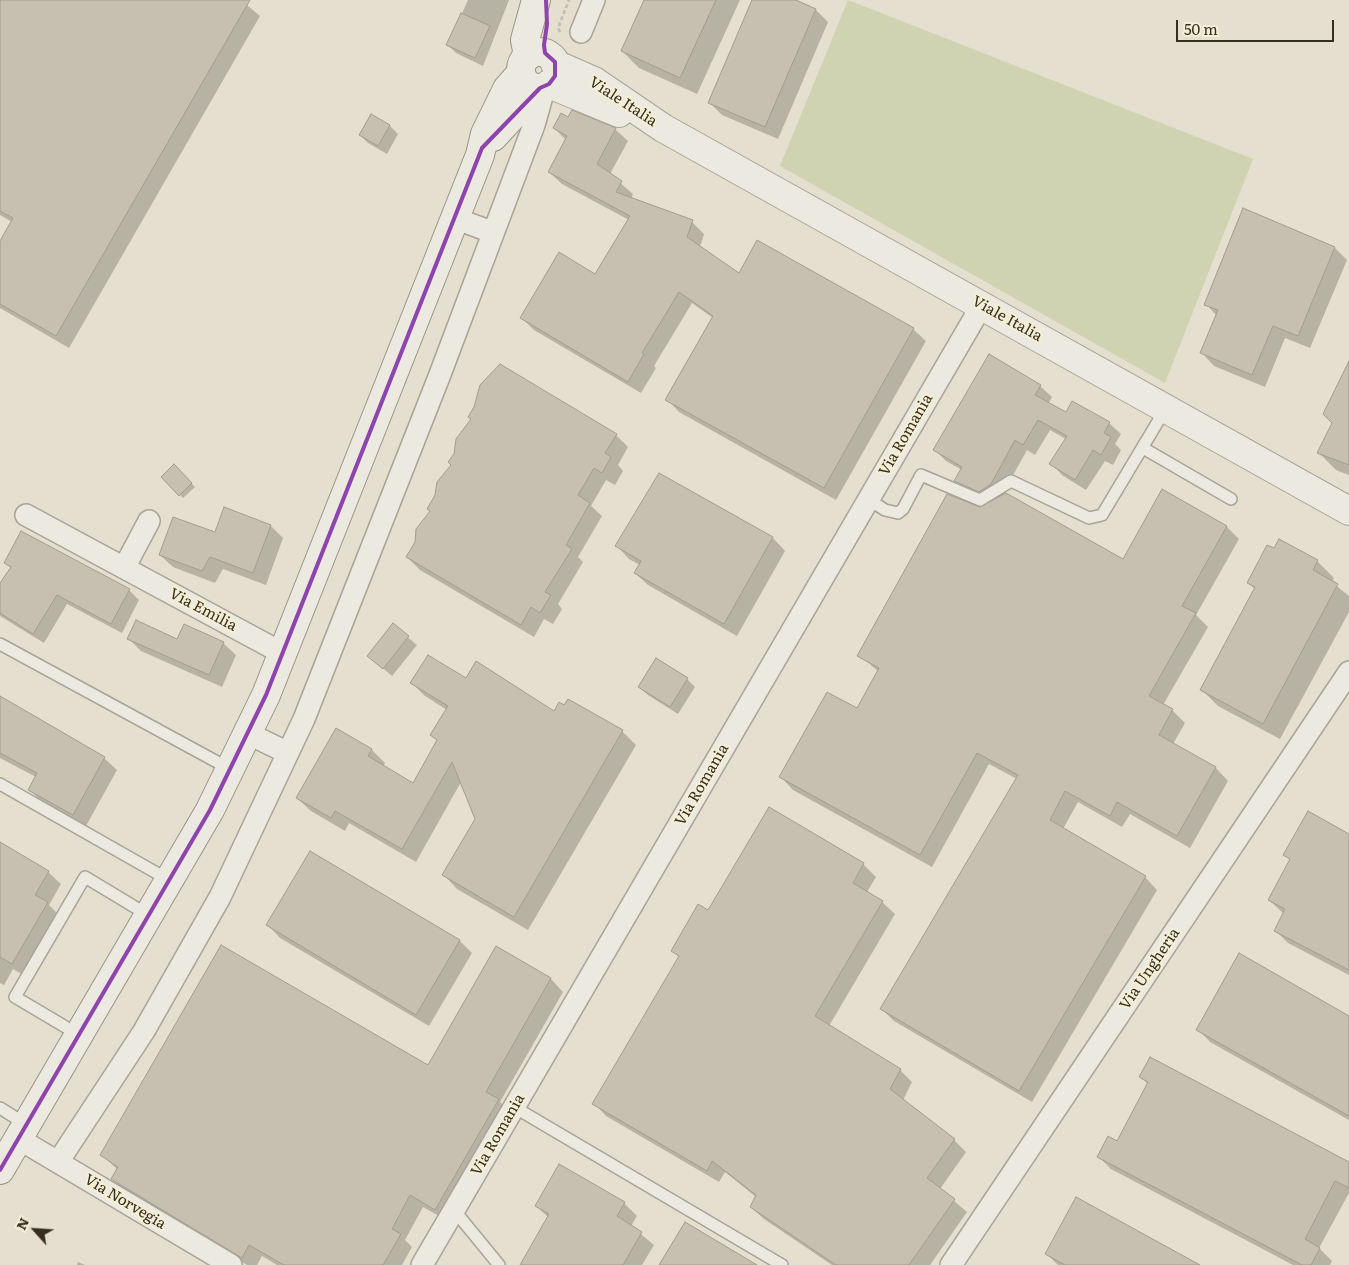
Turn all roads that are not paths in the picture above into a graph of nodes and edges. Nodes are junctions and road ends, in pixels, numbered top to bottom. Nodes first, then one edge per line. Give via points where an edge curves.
1 (536, 0) edge
2 (546, 0) edge
3 (594, 0) edge
4 (581, 32) dead end
5 (540, 72) junction
6 (454, 218) junction
7 (492, 232) junction
8 (982, 304) junction
9 (1166, 408) junction
10 (1143, 448) junction
11 (868, 499) junction
12 (1231, 499) dead end
13 (1349, 510) edge
14 (26, 515) dead end
15 (149, 521) dead end
16 (124, 568) junction
17 (0, 644) edge
18 (282, 653) junction
19 (1349, 672) edge
20 (247, 733) junction
21 (288, 753) junction
22 (230, 769) junction
23 (0, 784) edge
24 (169, 880) junction
25 (148, 915) junction
26 (79, 1035) junction
27 (514, 1107) junction
28 (0, 1108) edge
29 (23, 1132) junction
30 (58, 1162) junction
31 (0, 1170) edge
32 (454, 1210) junction
33 (231, 1265) edge
34 (422, 1265) edge
35 (499, 1265) edge
36 (782, 1265) edge
37 (951, 1265) edge

1 - 5 main road via 525,40
2 - 5 main road
3 - 4 street
5 - 6 main road via 507,89 485,134
5 - 7 street via 534,125
5 - 8 main road, Viale Italia via 631,118 663,128
6 - 7 street
6 - 18 main road
7 - 21 street via 439,377
8 - 9 main road, Viale Italia
8 - 11 street, Via Romania
9 - 10 lane
9 - 13 main road, Viale Italia
10 - 11 lane via 1102,515 1088,518 1011,481 980,500 921,475 903,509 898,512 886,510
10 - 12 lane
11 - 27 street, Via Romania
14 - 16 street, Via Emilia
15 - 16 street
16 - 18 street, Via Emilia
17 - 22 lane
18 - 20 main road
19 - 37 street, Via Ungheria
20 - 21 street
20 - 22 main road
21 - 30 street via 220,897 144,1031
22 - 24 main road
23 - 24 lane
24 - 25 main road
25 - 26 main road
25 - 26 lane via 85,877 15,998
26 - 29 main road
27 - 32 street, Via Romania
27 - 36 lane
28 - 29 lane
29 - 30 street, Via Norvegia
29 - 31 main road
30 - 33 street, Via Norvegia
32 - 34 street, Via Romania
32 - 35 lane

